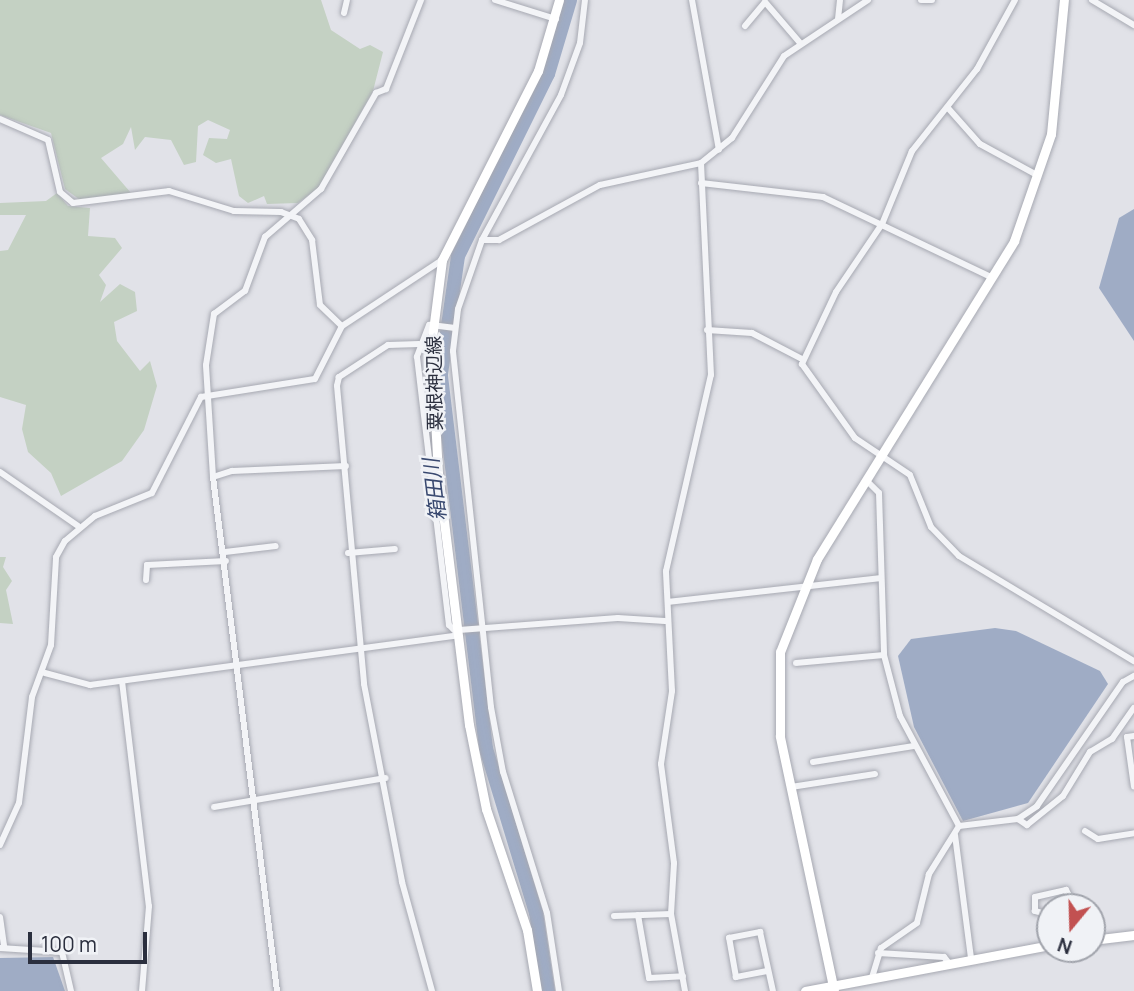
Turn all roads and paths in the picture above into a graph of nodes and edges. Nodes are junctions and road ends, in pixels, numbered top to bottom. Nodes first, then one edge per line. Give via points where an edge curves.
1 (346, 0) edge
2 (419, 0) edge
3 (495, 0) edge
4 (559, 0) edge
5 (586, 0) edge
6 (692, 0) edge
7 (840, 0) edge
8 (868, 0) edge
9 (921, 0) edge
10 (932, 0) edge
11 (1015, 0) edge
12 (1064, 0) edge
13 (1092, 0) edge
14 (344, 13) dead end
15 (556, 19) junction
16 (838, 19) junction
17 (1134, 24) edge
18 (745, 26) dead end
19 (801, 44) junction
20 (948, 108) junction
21 (0, 119) edge
22 (719, 150) junction
23 (701, 163) junction
24 (1037, 176) junction
25 (701, 183) junction
26 (290, 214) junction
27 (882, 224) junction
28 (482, 240) junction
29 (442, 260) junction
30 (991, 277) junction
31 (433, 325) junction
32 (342, 326) junction
33 (455, 327) junction
34 (707, 330) junction
35 (419, 344) junction
36 (802, 359) junction
37 (324, 374) junction
38 (336, 379) junction
39 (206, 395) junction
40 (882, 456) junction
41 (346, 466) junction
42 (0, 472) edge
43 (213, 477) junction
44 (866, 480) junction
45 (78, 526) junction
46 (276, 546) dead end
47 (394, 549) dead end
48 (348, 553) junction
49 (225, 556) junction
50 (881, 578) junction
51 (146, 580) dead end
52 (800, 591) junction
53 (668, 602) junction
54 (665, 621) junction
55 (481, 627) junction
56 (459, 633) junction
57 (363, 648) junction
58 (884, 655) junction
59 (1134, 661) edge
60 (796, 663) dead end
61 (238, 665) junction
62 (46, 673) junction
63 (1134, 676) edge
64 (122, 681) junction
65 (1134, 708) edge
66 (1134, 736) edge
67 (914, 746) junction
68 (813, 762) dead end
69 (875, 774) dead end
70 (386, 778) junction
71 (791, 787) junction
72 (1134, 788) edge
73 (257, 799) junction
74 (214, 807) dead end
75 (1018, 819) junction
76 (959, 826) junction
77 (1085, 831) dead end
78 (1134, 834) edge
79 (956, 835) junction
80 (0, 845) edge
81 (671, 914) junction
82 (638, 915) junction
83 (614, 916) dead end
84 (0, 917) edge
85 (1134, 935) edge
86 (1106, 937) edge
87 (2, 947) edge
88 (1036, 947) edge
89 (878, 953) junction
90 (971, 958) junction
91 (948, 962) junction
92 (767, 971) junction
93 (683, 976) junction
94 (872, 978) junction
95 (834, 988) edge
96 (71, 991) edge
97 (142, 991) edge
98 (277, 991) edge
99 (432, 991) edge
100 (537, 991) edge
101 (559, 991) edge
102 (685, 991) edge
103 (773, 991) edge
104 (806, 991) edge

1 - 14 street
2 - 26 street via 386,89 376,93 321,189
3 - 15 street
4 - 15 main road, 粟根神辺線
5 - 28 street via 580,43 561,95
6 - 22 street
7 - 16 street
8 - 16 street
9 - 10 street
11 - 20 street
12 - 24 main road via 1051,134
13 - 17 street
15 - 29 main road, 粟根神辺線 via 538,71
16 - 19 street
18 - 19 street via 765,2
19 - 22 street via 763,82 742,124
20 - 24 street via 980,144
20 - 27 street via 912,151
21 - 26 street via 48,140 61,192 73,203 169,191 234,211
22 - 23 street
23 - 25 street
23 - 28 street via 600,185 499,240
24 - 30 main road via 1014,241
25 - 27 street via 823,197
25 - 34 street
26 - 32 street via 312,240 320,305
26 - 39 street via 265,237 245,291 214,314
27 - 30 street
27 - 36 street via 836,292
28 - 33 street
29 - 31 main road, 粟根神辺線
29 - 32 street
30 - 40 main road
31 - 33 street
31 - 35 street
31 - 56 main road, 粟根神辺線 via 438,474
32 - 37 street
33 - 55 street via 455,397
34 - 36 street via 752,333
34 - 53 street via 711,375 683,519 666,570
35 - 38 street via 388,345
35 - 56 street via 449,625
36 - 40 street via 805,372 855,438
37 - 38 street
37 - 39 street via 303,384
38 - 41 street
39 - 43 street
39 - 45 street via 152,493
40 - 44 main road
40 - 59 street via 910,475 931,527 959,556
41 - 43 street via 303,471 291,466
41 - 48 street
42 - 45 street
43 - 49 street
44 - 50 street via 879,493
44 - 52 main road
45 - 62 street via 56,557
46 - 49 street
47 - 48 street
48 - 57 street
49 - 51 street via 146,565
49 - 61 street
50 - 52 street
50 - 58 street
52 - 53 street
52 - 71 main road via 778,682
53 - 54 street
54 - 55 street via 618,618 547,627
54 - 81 street via 672,691 662,764 674,863
55 - 56 street
55 - 101 street via 503,772 547,913
56 - 57 street
56 - 100 main road, 粟根神辺線 via 480,782 527,930
57 - 61 street
57 - 70 street via 371,724
58 - 60 street
58 - 67 street
61 - 64 street
61 - 73 street
62 - 64 street via 89,685
62 - 80 street via 32,697 19,803
63 - 75 street via 1122,682 1045,796
64 - 97 street via 149,906
65 - 75 street via 1112,739 1090,752 1063,796 1027,825
66 - 72 street via 1127,737
67 - 68 street
67 - 76 street
69 - 71 street
70 - 73 street
70 - 99 street via 402,882
71 - 95 main road
73 - 74 street
73 - 98 street
75 - 76 street
76 - 79 street
77 - 78 street via 1098,839
79 - 89 street via 929,874 917,923
79 - 90 street
81 - 82 street
81 - 93 street
82 - 83 street
82 - 93 street via 649,978
84 - 87 street
85 - 86 main road
87 - 96 street via 62,952
88 - 90 main road
89 - 91 street via 944,957
89 - 94 street
90 - 91 main road
91 - 94 main road
92 - 92 street via 760,932 729,938 736,977
92 - 103 street
93 - 102 street
94 - 95 main road
95 - 104 main road

